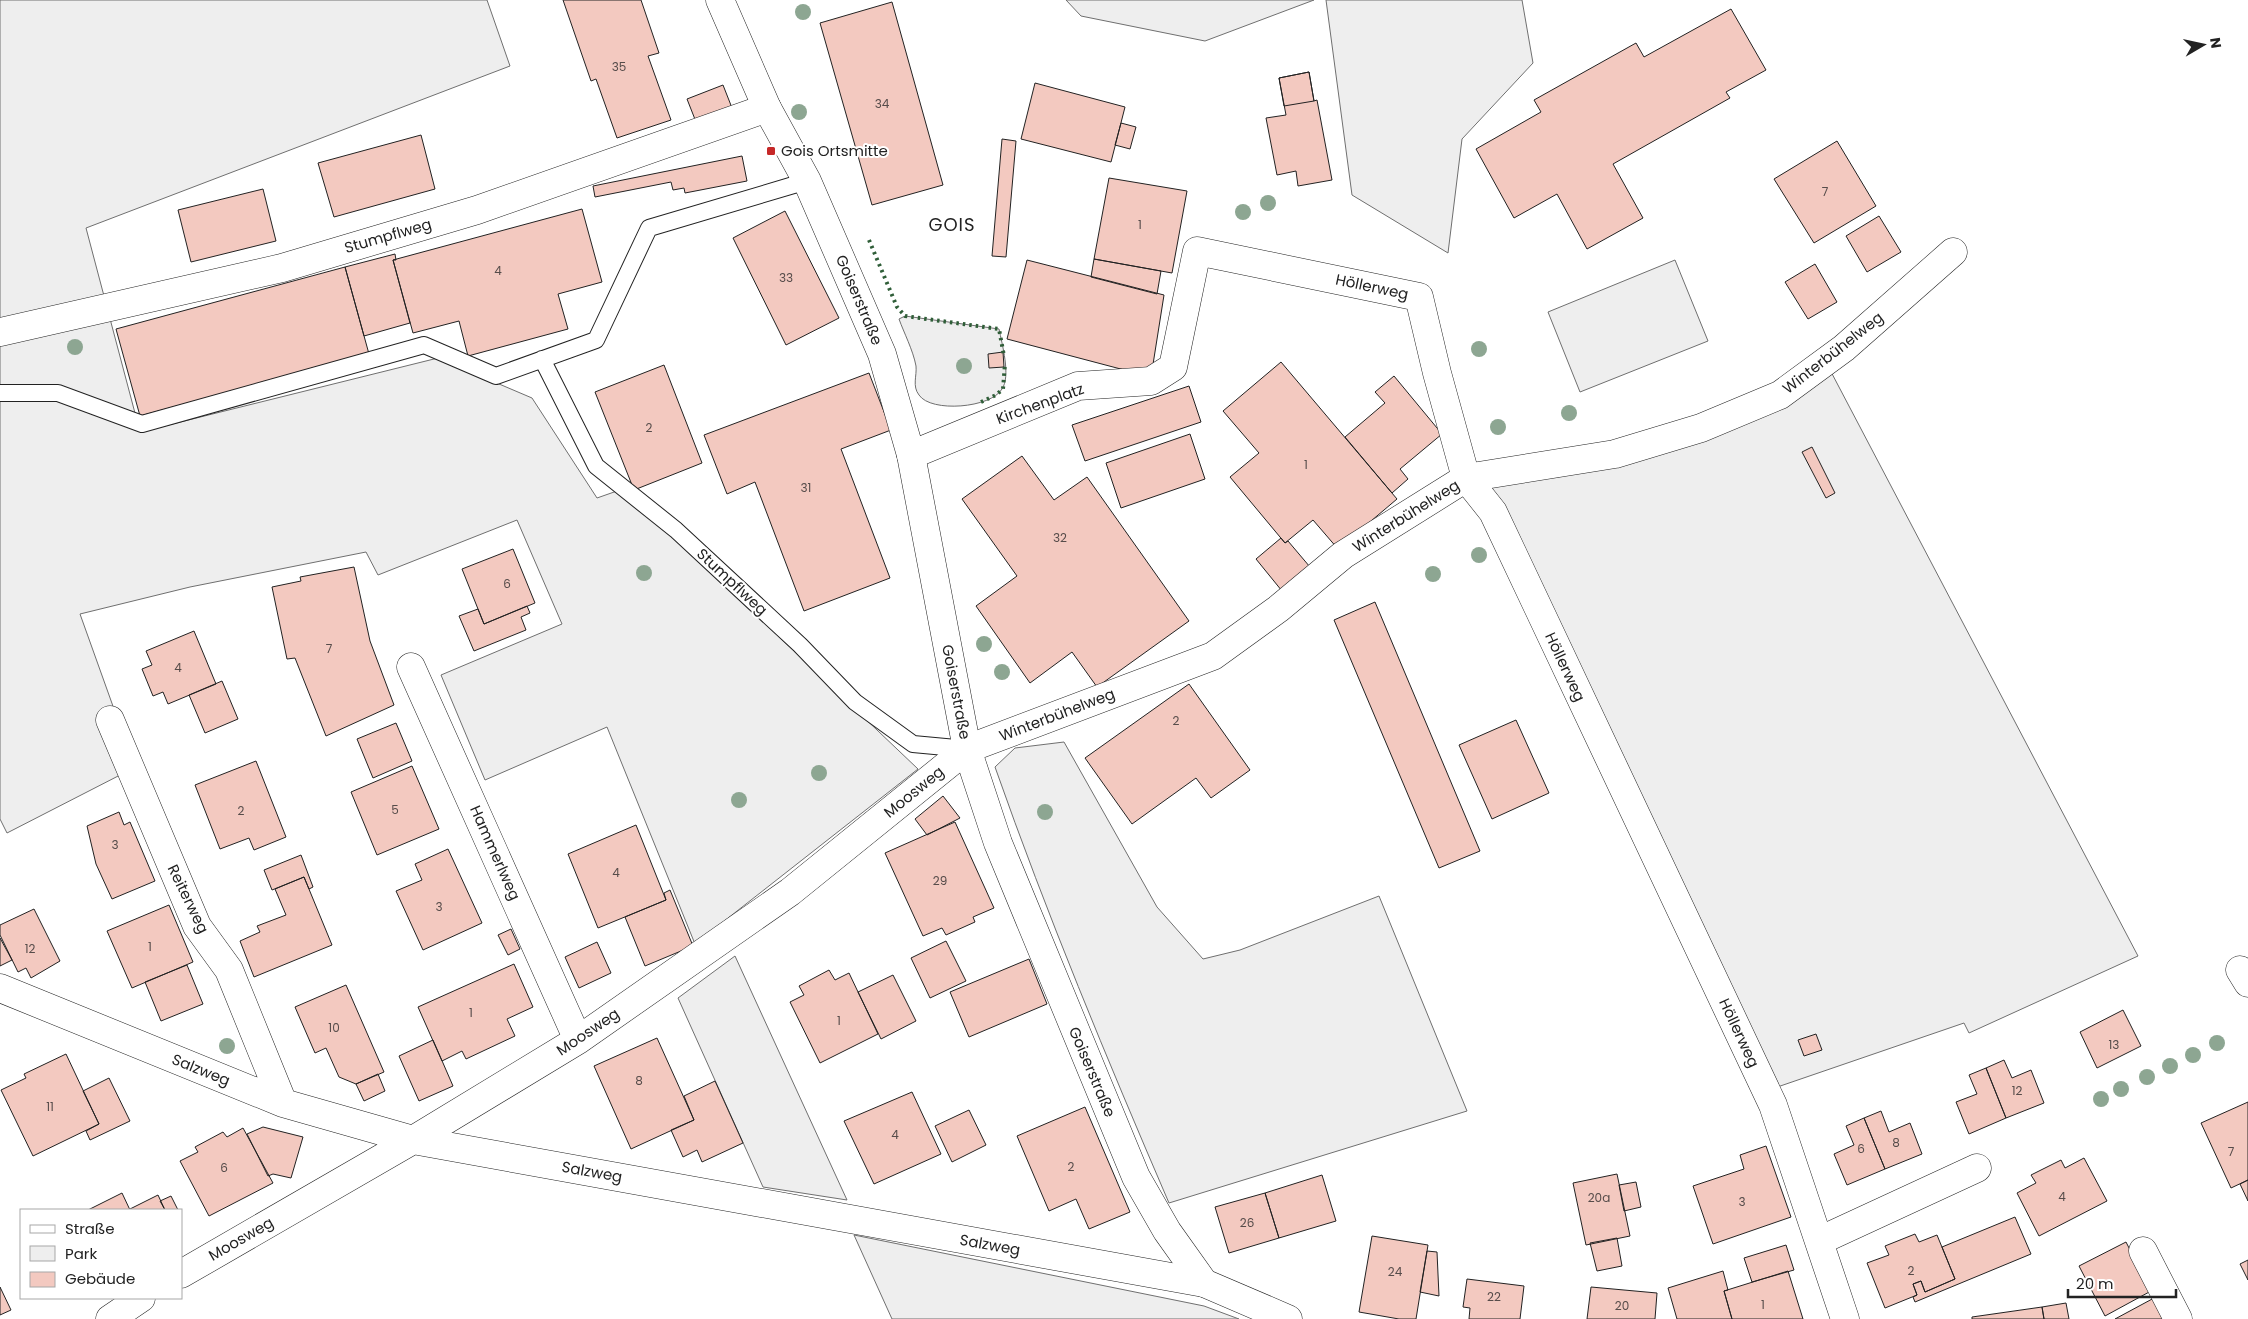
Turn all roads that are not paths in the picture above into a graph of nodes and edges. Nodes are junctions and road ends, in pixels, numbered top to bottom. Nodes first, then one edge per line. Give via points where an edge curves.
1 (720, 0) edge
2 (767, 108) junction
3 (807, 181) junction
4 (1197, 251) joint
5 (1952, 252) dead end
6 (0, 332) edge
7 (542, 359) junction
8 (0, 392) edge
9 (911, 455) junction
10 (1466, 478) junction
11 (411, 667) dead end
12 (110, 720) dead end
13 (967, 749) junction
14 (0, 988) edge
15 (578, 1040) junction
16 (283, 1103) junction
17 (413, 1140) junction
18 (1977, 1168) dead end
19 (1819, 1241) junction
20 (2143, 1251) dead end
21 (182, 1273) edge
22 (1204, 1283) junction
23 (140, 1299) edge
24 (110, 1319) edge
25 (1288, 1319) edge
26 (1845, 1319) edge
27 (2178, 1319) edge

1 - 2 street, Goiserstraße
2 - 3 street, Goiserstraße
2 - 6 street, Stumpflweg via 477,210 282,268
3 - 7 lane via 649,228 596,340
3 - 9 street, Goiserstraße via 882,354
4 - 9 street, Kirchenplatz via 1173,367 1150,381 1078,386
4 - 10 street, Höllerweg via 1419,296
5 - 10 street, Winterbühelweg via 1844,348 1780,395 1701,428 1615,454
7 - 8 lane via 496,376 424,345 142,424 58,393
7 - 13 lane, Stumpflweg via 596,466 684,537 800,645 855,702 913,744
9 - 13 street, Goiserstraße
10 - 13 street, Winterbühelweg via 1343,555 1278,609 1213,656
10 - 19 street, Höllerweg via 1493,512 1773,1105
11 - 15 street, Hammerlweg
12 - 16 street, Reiterweg via 197,926 229,970
13 - 15 street, Moosweg via 790,892
13 - 22 street, Goiserstraße via 998,843 1136,1177 1167,1232
14 - 16 street, Salzweg
15 - 17 street, Moosweg
16 - 17 street, Salzweg
17 - 21 street, Moosweg
17 - 22 street, Salzweg
18 - 19 street
19 - 26 street, Höllerweg
20 - 27 street
22 - 25 street
23 - 24 street

